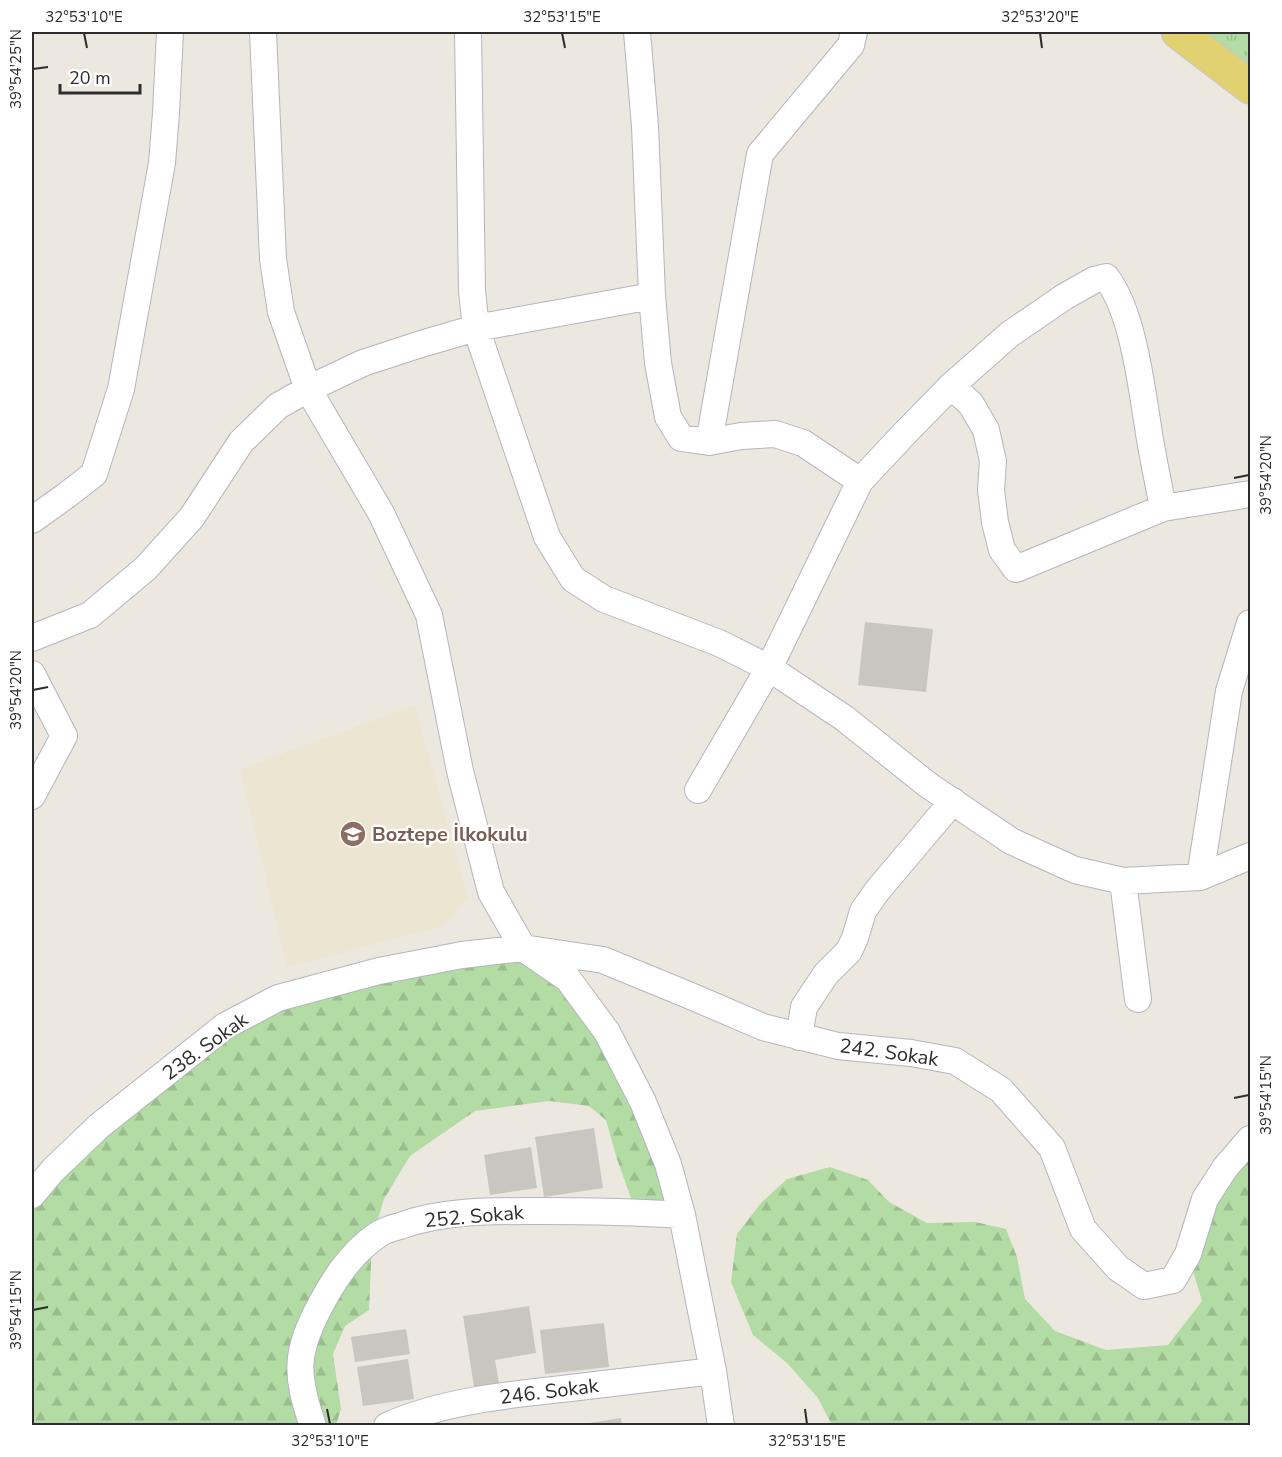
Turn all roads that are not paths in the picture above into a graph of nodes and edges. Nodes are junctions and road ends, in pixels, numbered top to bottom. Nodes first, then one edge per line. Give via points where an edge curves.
1 (170, 32) edge
2 (263, 32) edge
3 (468, 32) edge
4 (637, 32) edge
5 (854, 32) edge
6 (1178, 32) edge
7 (1251, 87) edge
8 (652, 296) junction
9 (476, 328) junction
10 (951, 386) junction
11 (308, 389) junction
12 (709, 441) junction
13 (860, 481) junction
14 (1251, 494) edge
15 (1163, 508) junction
16 (32, 520) edge
17 (1251, 623) edge
18 (32, 638) edge
19 (769, 668) junction
20 (32, 674) edge
21 (698, 790) dead end
22 (32, 796) edge
23 (953, 801) junction
24 (1251, 856) edge
25 (1200, 877) junction
26 (1123, 881) junction
27 (523, 948) junction
28 (1138, 999) dead end
29 (799, 1036) junction
30 (1251, 1139) edge
31 (32, 1195) edge
32 (682, 1215) junction
33 (713, 1371) junction
34 (313, 1425) edge
35 (387, 1425) edge
36 (721, 1425) edge

1 - 16 street via 162,163 121,389 94,474
2 - 11 street via 273,259 281,312
3 - 9 street
4 - 8 street
5 - 12 street via 851,45 760,154
6 - 7 main road
8 - 9 street
8 - 12 street via 668,417 681,438
9 - 11 street via 363,363
9 - 19 street via 547,537 573,579 604,599 719,643
10 - 13 street
10 - 15 street via 971,404 986,430 993,461 995,522 1002,550 1016,569
10 - 15 street via 1019,328 1064,297 1106,277 1127,320
11 - 18 street via 278,406 241,442 192,517 146,568 90,615
11 - 27 street via 381,513 429,615 460,771 490,892
12 - 13 street via 775,434 803,443
13 - 19 street
14 - 15 street
17 - 25 street via 1229,691
19 - 21 street
19 - 23 street via 844,718
20 - 22 street via 64,736
23 - 26 street via 1011,841 1075,870
23 - 29 street via 863,911 849,951 826,974 804,1006
24 - 25 street
25 - 26 street
26 - 28 street
27 - 29 street, 242. Sokak via 603,960 763,1027
27 - 31 street, 238. Sokak via 379,971 278,998 225,1026 99,1126
27 - 32 street via 568,979 607,1032 643,1102 668,1164
29 - 30 street, 242. Sokak via 838,1046 955,1061 1001,1090 1052,1148 1083,1229 1118,1268 1144,1286 1173,1280 1188,1254 1205,1199
32 - 33 street
32 - 34 street, 252. Sokak via 508,1211 446,1215 380,1233 356,1254 332,1284 303,1341 299,1370
33 - 35 street, 246. Sokak via 511,1394 450,1406
33 - 36 street

